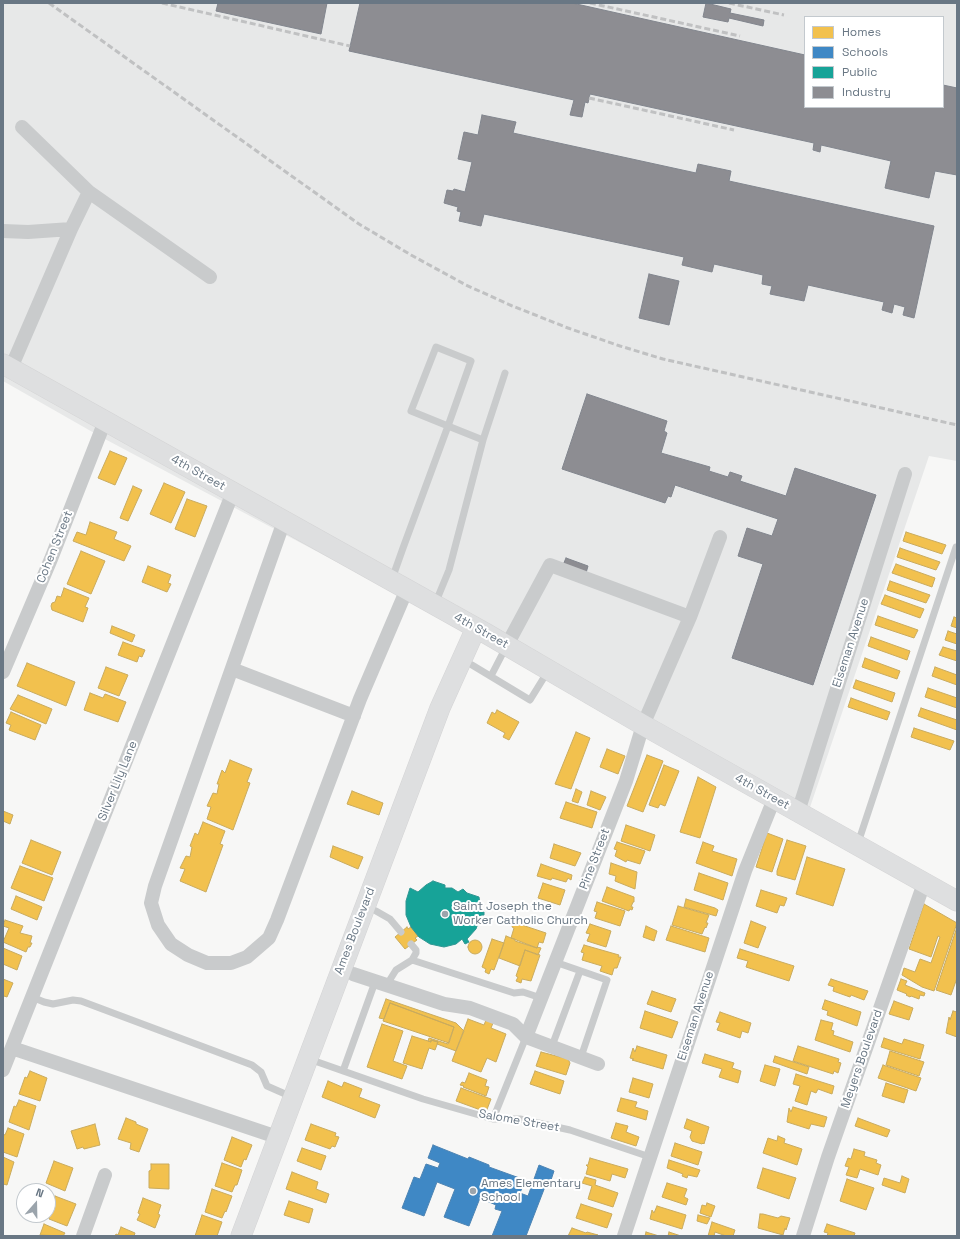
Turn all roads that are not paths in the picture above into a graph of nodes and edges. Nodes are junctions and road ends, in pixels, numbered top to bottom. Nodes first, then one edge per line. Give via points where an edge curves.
1 (22, 127) dead end
2 (89, 192) junction
3 (71, 229) junction
4 (3, 231) edge
5 (210, 277) dead end
6 (7, 366) edge
7 (505, 372) dead end
8 (105, 421) junction
9 (448, 426) junction
10 (483, 440) junction
11 (905, 474) dead end
12 (233, 492) junction
13 (284, 521) junction
14 (720, 537) dead end
15 (956, 547) dead end
16 (399, 585) junction
17 (434, 604) junction
18 (690, 617) junction
19 (482, 631) junction
20 (507, 645) junction
21 (472, 665) junction
22 (232, 669) junction
23 (549, 669) junction
24 (3, 672) edge
25 (491, 676) junction
26 (354, 716) junction
27 (643, 724) junction
28 (774, 799) junction
29 (798, 812) junction
30 (857, 845) junction
31 (924, 883) junction
32 (957, 901) edge
33 (376, 911) junction
34 (401, 932) dead end
35 (411, 944) dead end
36 (412, 960) junction
37 (555, 962) junction
38 (580, 971) junction
39 (353, 974) junction
40 (381, 984) junction
41 (32, 998) junction
42 (541, 998) junction
43 (526, 1037) junction
44 (552, 1046) junction
45 (12, 1048) junction
46 (581, 1057) junction
47 (313, 1061) junction
48 (598, 1064) dead end
49 (3, 1070) edge
50 (343, 1071) junction
51 (292, 1097) junction
52 (493, 1119) junction
53 (277, 1137) junction
54 (650, 1157) junction
55 (105, 1174) dead end
56 (83, 1236) edge
57 (240, 1236) edge
58 (254, 1236) edge
59 (624, 1236) edge
60 (803, 1236) edge

1 - 2 street
2 - 3 street
2 - 5 street
3 - 4 street
3 - 6 street
6 - 8 street, 4th Street
7 - 10 lane
8 - 12 street, 4th Street
8 - 24 street, Cohen Street
9 - 9 lane via 471,361 436,347 411,411
9 - 10 lane
9 - 16 lane
10 - 17 lane via 449,570
11 - 29 street, Eiseman Avenue
12 - 13 street, 4th Street
12 - 41 street, Silver Lily Lane
13 - 16 street, 4th Street
13 - 22 street
14 - 18 street, Pine Street
15 - 30 lane
16 - 17 street, 4th Street
16 - 26 street
17 - 19 street, 4th Street
18 - 20 street via 550,565
18 - 27 street, Pine Street
19 - 20 street, 4th Street
19 - 21 street, Ames Boulevard
19 - 47 street, Ames Boulevard via 440,708
20 - 23 street, 4th Street
20 - 25 lane
21 - 25 lane
21 - 33 street, Ames Boulevard via 448,718
22 - 26 street
22 - 26 street via 151,903 158,925 171,944 207,963 231,963 246,957 269,938
23 - 25 lane via 530,700
23 - 27 street, 4th Street
27 - 28 street, 4th Street
27 - 37 street, Pine Street via 626,781
28 - 29 street, 4th Street
28 - 54 street, Eiseman Avenue via 745,871
29 - 30 street, 4th Street
30 - 31 street, 4th Street
31 - 32 street, 4th Street
31 - 60 street, Meyers Boulevard
33 - 34 lane via 390,919
33 - 39 street, Ames Boulevard
35 - 36 lane via 416,950
36 - 40 lane
36 - 42 lane via 514,993 523,992
37 - 38 lane
37 - 42 street, Pine Street
38 - 44 lane
38 - 46 lane via 607,980
39 - 40 street
39 - 47 street, Ames Boulevard
40 - 43 street via 444,1004 484,1013 512,1024
40 - 50 lane
41 - 45 street, Silver Lily Lane
41 - 51 lane via 53,1004 81,1001 252,1065 261,1072 267,1086
42 - 43 street, Pine Street
43 - 44 street
43 - 52 lane
44 - 46 street
45 - 49 street, Silver Lily Lane
45 - 53 street
46 - 48 street
47 - 50 lane, Salome Street
47 - 51 street, Ames Boulevard
47 - 58 street, Ames Boulevard
50 - 52 lane, Salome Street via 423,1099
51 - 53 street, Ames Boulevard
52 - 54 lane, Salome Street via 520,1119 570,1130
53 - 57 street, Ames Boulevard
54 - 59 street, Eiseman Avenue
55 - 56 street

